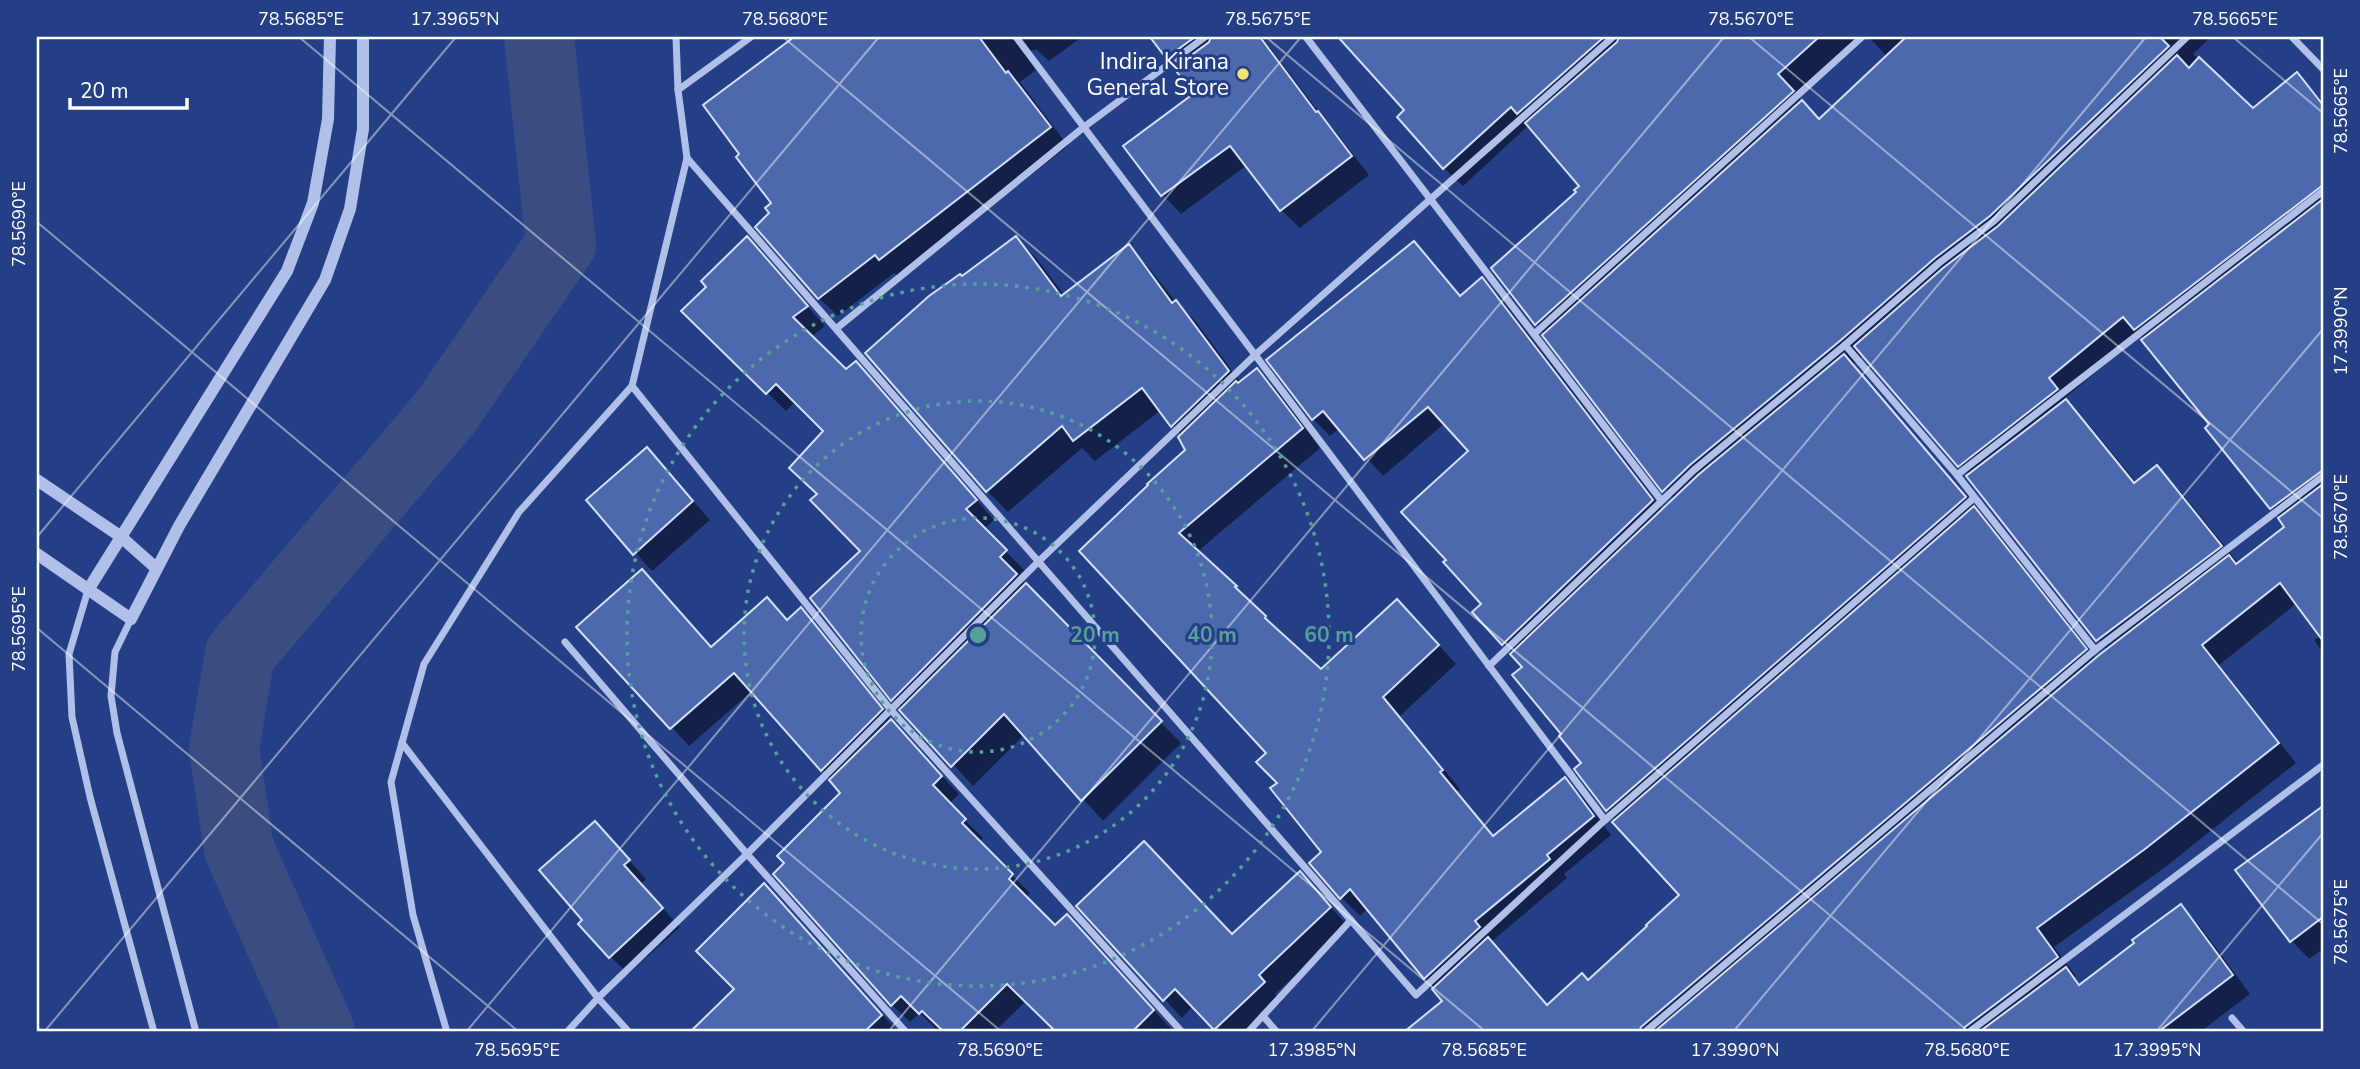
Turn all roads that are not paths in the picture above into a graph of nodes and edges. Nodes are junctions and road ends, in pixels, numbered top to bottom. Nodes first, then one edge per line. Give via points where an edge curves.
1 (330, 37) edge
2 (363, 37) edge
3 (676, 37) edge
4 (751, 37) edge
5 (1016, 37) edge
6 (1206, 37) edge
7 (1306, 37) edge
8 (1613, 37) edge
9 (1862, 37) edge
10 (2187, 37) edge
11 (2292, 37) edge
12 (2323, 69) edge
13 (678, 90) junction
14 (1084, 127) junction
15 (687, 158) junction
16 (2323, 191) edge
17 (1430, 199) junction
18 (836, 328) junction
19 (1534, 334) junction
20 (1845, 345) junction
21 (1255, 355) junction
22 (632, 386) junction
23 (1956, 475) junction
24 (2323, 476) edge
25 (37, 480) edge
26 (1974, 498) junction
27 (1661, 500) junction
28 (120, 536) junction
29 (37, 554) edge
30 (1039, 561) junction
31 (156, 568) junction
32 (88, 590) junction
33 (131, 619) junction
34 (565, 642) dead end
35 (2095, 650) junction
36 (1489, 666) junction
37 (891, 710) junction
38 (402, 743) junction
39 (2323, 765) edge
40 (1605, 820) junction
41 (747, 855) junction
42 (1351, 920) junction
43 (598, 998) junction
44 (1264, 1016) junction
45 (2232, 1018) dead end
46 (154, 1032) edge
47 (196, 1032) edge
48 (447, 1032) edge
49 (567, 1032) edge
50 (629, 1032) edge
51 (906, 1032) edge
52 (1182, 1032) edge
53 (1248, 1032) edge
54 (1278, 1032) edge
55 (1645, 1032) edge
56 (1969, 1032) edge
57 (2244, 1032) edge

1 - 28 street via 328,119 313,203 287,271
2 - 31 street via 363,129 350,209 325,280
3 - 13 street
4 - 13 street
5 - 14 street
6 - 14 street
7 - 17 street
8 - 17 street
9 - 19 street
10 - 20 street via 1994,221
11 - 12 street
13 - 15 street
14 - 18 street
14 - 21 street
15 - 18 street
15 - 22 street
16 - 23 street
17 - 19 street
17 - 21 street
18 - 30 street
19 - 27 street
20 - 23 street
20 - 27 street
21 - 30 street
21 - 36 street
22 - 37 street
22 - 38 street via 519,512 424,664
23 - 26 street
24 - 35 street
25 - 28 street
26 - 35 street
26 - 40 street
27 - 36 street
28 - 31 street
28 - 32 street
29 - 32 street
30 - 37 street
30 - 42 street
31 - 33 street
32 - 33 street
32 - 46 street via 69,654 72,717
33 - 47 street via 116,652 111,696
34 - 41 street
35 - 55 street
36 - 40 street
37 - 41 street
37 - 52 street
38 - 43 street
38 - 48 street via 391,782 413,915
39 - 56 street
40 - 42 street via 1416,995
41 - 43 street
41 - 51 street
42 - 44 street
43 - 49 street
43 - 50 street
44 - 53 street
44 - 54 street
45 - 57 street

